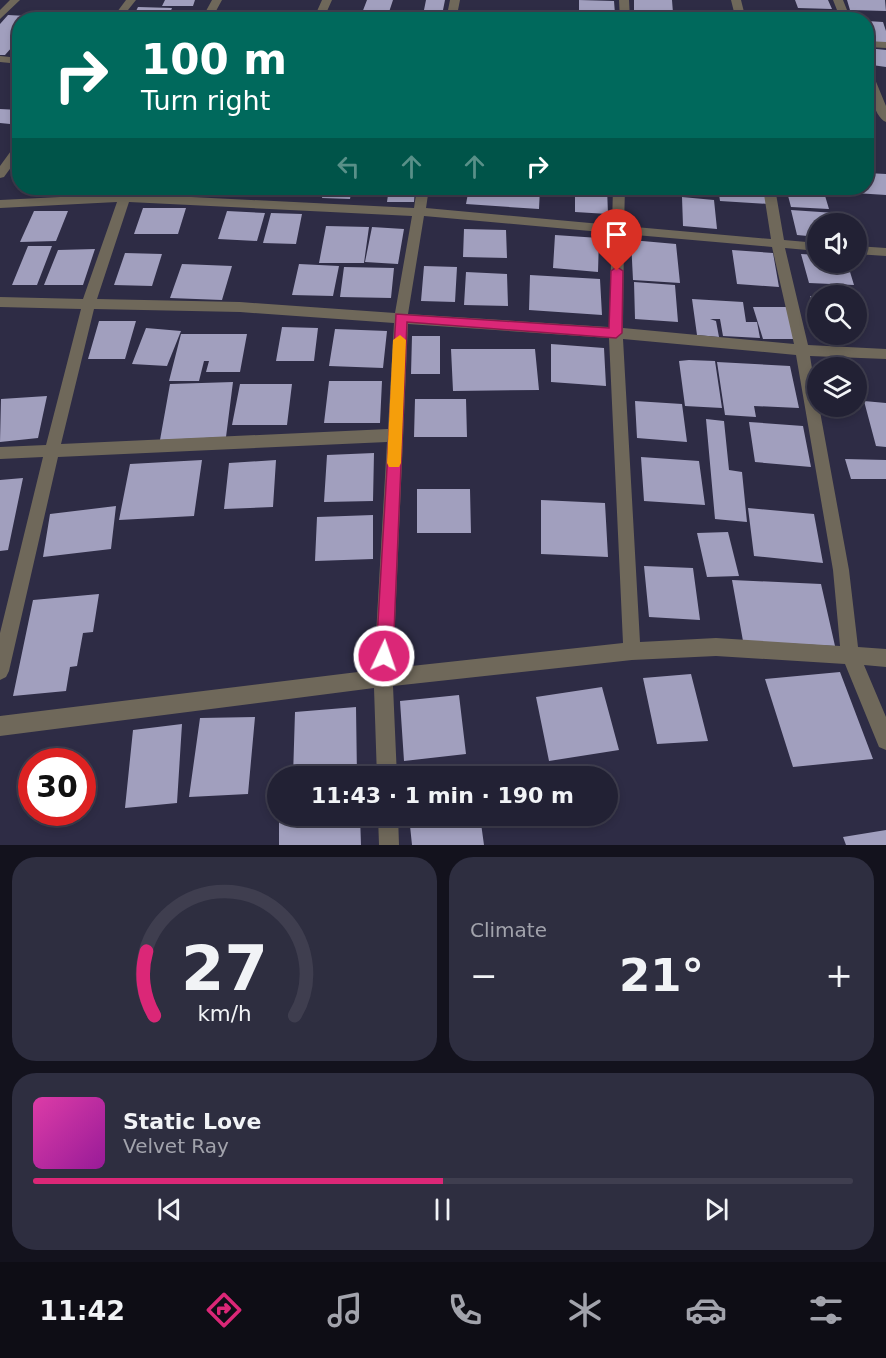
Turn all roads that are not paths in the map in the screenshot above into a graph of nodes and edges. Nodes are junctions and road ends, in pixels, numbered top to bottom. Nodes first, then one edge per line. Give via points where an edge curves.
1 (15, 0) edge
2 (131, 0) edge
3 (121, 12) edge
4 (0, 16) edge
5 (874, 88) edge
6 (886, 116) edge
7 (12, 157) edge
8 (0, 174) edge
9 (103, 195) edge
10 (125, 195) edge
11 (157, 195) edge
12 (422, 195) edge
13 (619, 195) edge
14 (770, 195) edge
15 (0, 204) edge
16 (420, 212) junction
17 (618, 229) junction
18 (778, 244) junction
19 (807, 246) edge
20 (867, 251) edge
21 (886, 252) edge
22 (0, 302) edge
23 (89, 302) junction
24 (401, 317) junction
25 (616, 333) junction
26 (802, 350) junction
27 (886, 354) edge
28 (395, 435) junction
29 (52, 450) junction
30 (0, 453) edge
31 (632, 651) junction
32 (850, 655) junction
33 (886, 658) edge
34 (0, 671) edge
35 (383, 678) junction
36 (0, 726) edge
37 (886, 740) edge
38 (387, 766) edge
39 (388, 826) edge
40 (389, 845) edge

1 - 4 street
2 - 3 street
5 - 6 street
7 - 8 street
9 - 15 street
10 - 23 street
11 - 16 street
12 - 16 street
13 - 17 street
14 - 18 street
16 - 17 street
16 - 24 street
17 - 18 street
17 - 25 street
18 - 19 street
18 - 26 street
20 - 21 street
22 - 23 street
23 - 24 street
23 - 29 street
24 - 25 street
24 - 28 street
25 - 26 street
25 - 31 street
26 - 27 street
26 - 32 street via 841,570
28 - 29 street
28 - 35 street
29 - 30 street
29 - 34 street
31 - 32 street via 716,647
31 - 35 street
32 - 33 street
32 - 37 street
35 - 36 street
35 - 38 street
39 - 40 street

